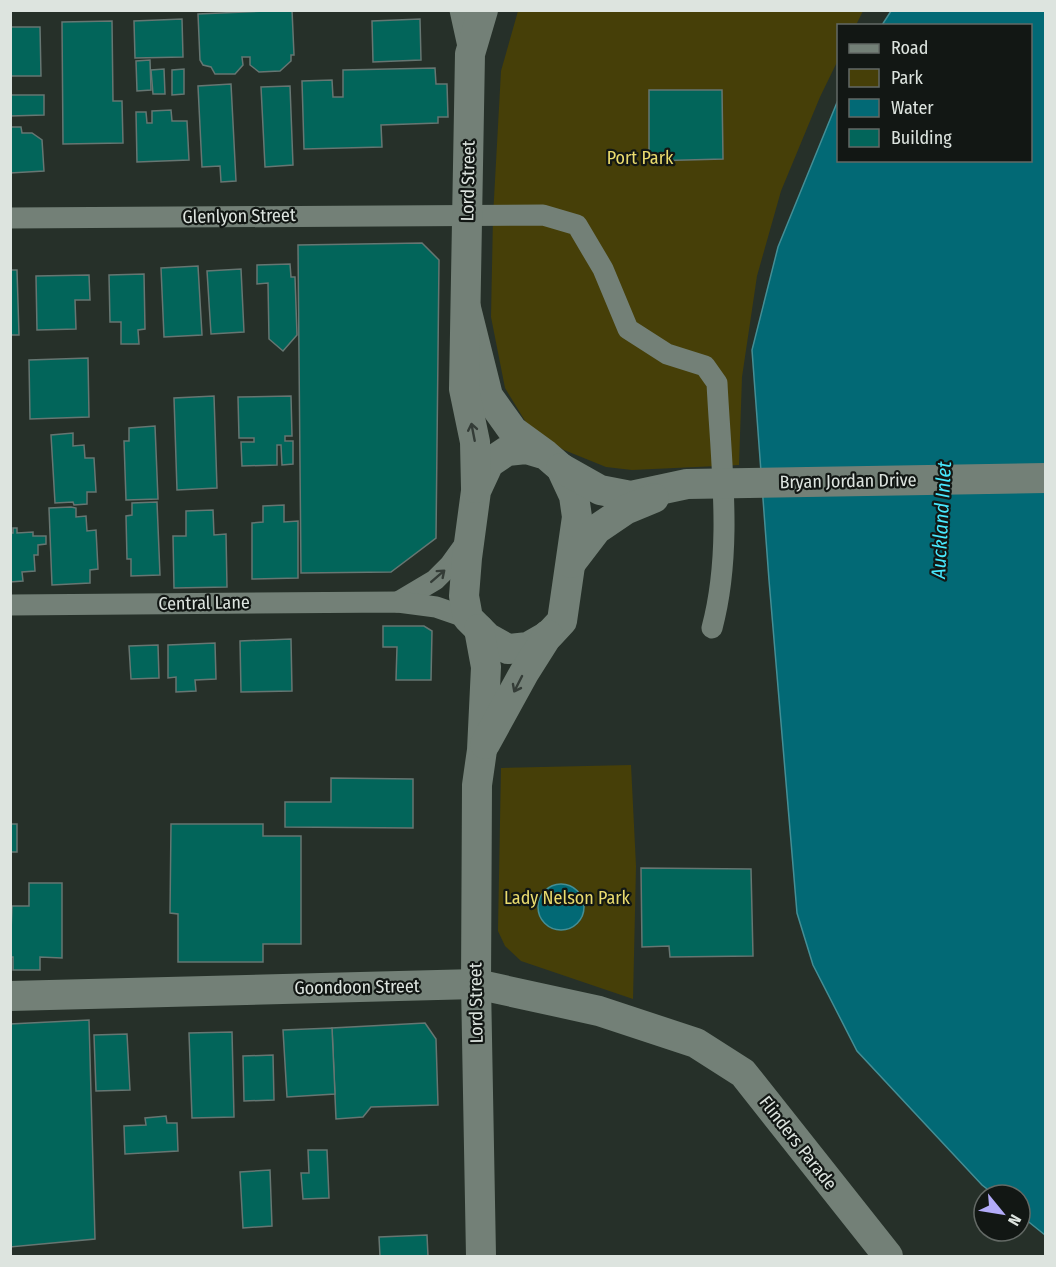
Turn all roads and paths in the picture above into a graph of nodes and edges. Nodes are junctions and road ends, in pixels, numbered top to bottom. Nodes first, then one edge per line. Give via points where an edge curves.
1 (460, 10) edge
2 (483, 10) edge
3 (470, 54) junction
4 (468, 214) junction
5 (10, 218) edge
6 (466, 308) junction
7 (553, 462) junction
8 (1046, 478) edge
9 (687, 484) junction
10 (476, 491) junction
11 (469, 539) junction
12 (570, 565) junction
13 (398, 602) junction
14 (10, 605) edge
15 (473, 624) junction
16 (712, 628) dead end
17 (549, 634) junction
18 (482, 750) junction
19 (476, 984) junction
20 (10, 996) edge
21 (696, 1043) joint
22 (481, 1257) edge
23 (888, 1257) edge

1 - 3 street, Lord Street
2 - 3 main road, Lord Street
3 - 4 main road, Lord Street
4 - 5 street, Glenlyon Street
4 - 6 main road, Lord Street
4 - 16 street, Glenlyon Street via 543,215 578,225 603,269 628,329 667,354 705,366 717,383 724,542 720,599
6 - 7 main road, Lord Street via 488,396 513,431
10 -> 6 main road, Lord Street via 475,442 464,389
7 - 9 main road, Bryan Jordan Drive via 600,490 631,496
7 - 10 main road via 526,449 507,451 489,463
7 - 12 main road, Lord Street via 574,496 577,517
8 - 9 main road, Bryan Jordan Drive
9 - 12 main road, Bryan Jordan Drive via 626,510 597,529
10 - 11 main road, Lord Street
13 -> 11 street via 435,580
11 - 15 main road, Lord Street via 464,596
12 - 17 main road, Lord Street via 562,621
13 - 14 street, Central Lane
13 - 15 street, Central Lane via 436,607
15 - 17 main road via 488,638 508,648 528,647
15 - 18 main road, Lord Street via 486,667
17 -> 18 main road, Lord Street
18 - 19 main road, Lord Street via 477,784
19 - 20 main road, Goondoon Street
19 - 21 main road, Goondoon Street via 599,1011
19 - 22 main road, Lord Street
21 - 23 main road, Flinders Parade via 743,1073

